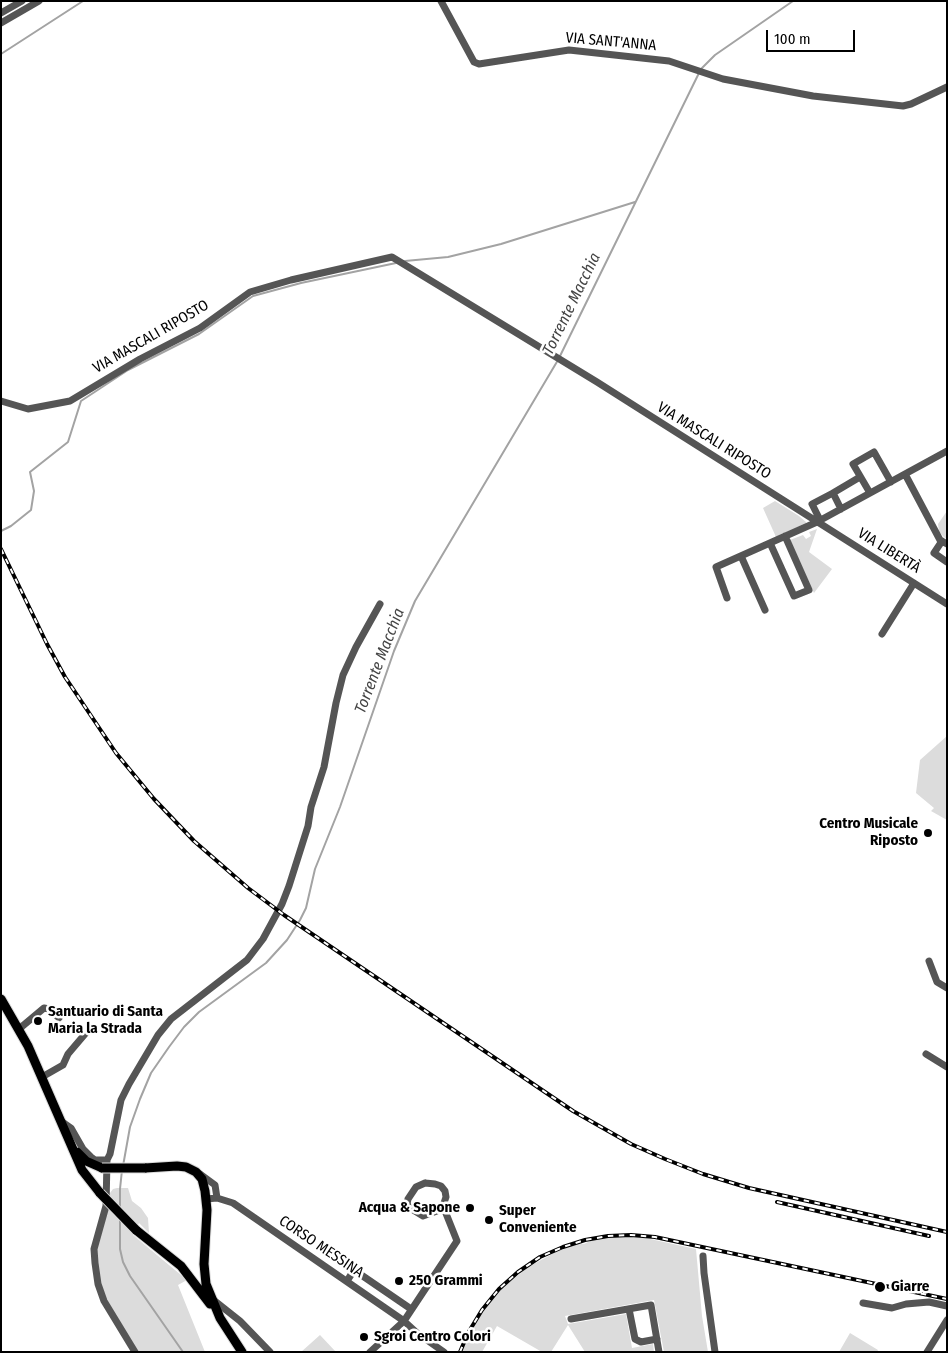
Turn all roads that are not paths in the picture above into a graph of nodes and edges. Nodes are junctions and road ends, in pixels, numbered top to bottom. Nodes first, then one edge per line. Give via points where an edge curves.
1 (22, 1) edge
2 (39, 1) edge
3 (441, 1) edge
4 (1, 13) edge
5 (1, 23) edge
6 (947, 87) edge
7 (1, 401) edge
8 (947, 451) edge
9 (905, 474) junction
10 (860, 477) junction
11 (891, 482) junction
12 (832, 493) junction
13 (870, 494) junction
14 (841, 509) junction
15 (818, 521) junction
16 (785, 536) junction
17 (770, 543) junction
18 (944, 543) edge
19 (741, 556) junction
20 (947, 562) edge
21 (914, 583) junction
22 (727, 598) dead end
23 (380, 604) dead end
24 (947, 604) edge
25 (765, 610) dead end
26 (882, 634) dead end
27 (929, 961) dead end
28 (947, 988) edge
29 (1, 999) edge
30 (59, 1018) dead end
31 (19, 1028) junction
32 (84, 1034) dead end
33 (926, 1054) dead end
34 (947, 1067) edge
35 (42, 1078) junction
36 (61, 1121) junction
37 (71, 1144) junction
38 (105, 1164) junction
39 (196, 1172) junction
40 (94, 1185) junction
41 (206, 1198) junction
42 (217, 1198) junction
43 (443, 1206) junction
44 (703, 1256) dead end
45 (181, 1266) junction
46 (204, 1273) junction
47 (347, 1282) junction
48 (210, 1297) junction
49 (863, 1303) dead end
50 (947, 1306) edge
51 (411, 1309) junction
52 (629, 1309) junction
53 (220, 1318) junction
54 (571, 1319) dead end
55 (947, 1320) edge
56 (405, 1323) junction
57 (657, 1339) junction
58 (135, 1352) edge
59 (242, 1352) edge
60 (270, 1352) edge
61 (370, 1352) edge
62 (444, 1352) edge
63 (451, 1352) edge
64 (659, 1352) edge
65 (715, 1352) edge
66 (927, 1352) edge

1 - 4 street
2 - 5 street
3 - 6 street, VIA SANT'ANNA via 474,62 479,64 569,50 669,61 732,81 813,96 903,106
7 - 15 street, VIA MASCALI RIPOSTO via 28,409 70,401 200,328 250,292 392,257
8 - 9 street
9 - 11 street
9 - 18 street
10 - 11 street via 853,464 874,452
10 - 12 street
10 - 13 street
11 - 13 street
12 - 14 street
12 - 15 street via 812,504
13 - 14 street
14 - 15 street
15 - 16 street
15 - 21 street, VIA LIBERTÀ
16 - 17 street
16 - 17 street via 810,590 794,596
17 - 19 street
18 - 20 street via 934,553
19 - 22 street via 716,567
19 - 25 street
21 - 24 street, VIA LIBERTÀ
21 - 26 street
23 - 38 street via 343,675 324,767 282,904 254,953 177,1012 158,1035 121,1100
27 - 28 street via 937,982
29 - 31 main road
30 - 31 street via 44,1008
31 - 35 main road
32 - 35 street via 63,1065
33 - 34 street
35 - 36 main road
36 - 37 main road
36 - 38 street via 71,1128 90,1157
37 - 38 main road via 86,1162
37 - 40 main road via 82,1170
38 - 39 main road, bridge via 145,1168 177,1166
38 - 40 main road via 92,1173
38 - 58 street via 106,1206 94,1250 97,1278 104,1300
39 - 41 main road via 202,1179
39 - 42 street via 215,1185
40 - 45 main road, bridge via 136,1230
41 - 42 street
41 - 46 main road via 208,1221
42 - 47 street, CORSO MESSINA via 233,1203
43 - 43 street via 445,1191 441,1186 425,1183 416,1187 407,1204 423,1216
43 - 51 street via 457,1241
44 - 65 street
45 - 46 main road via 197,1278
45 - 53 main road
46 - 48 main road
47 - 51 street via 354,1270
47 - 56 street, CORSO MESSINA
48 - 53 main road
48 - 60 street via 240,1321
49 - 50 street via 892,1308 928,1302
51 - 56 street
52 - 54 street
52 - 57 street via 635,1339 641,1342
52 - 57 street via 651,1305
53 - 59 main road
55 - 66 street
56 - 61 street
56 - 62 street, CORSO MESSINA
56 - 63 street, CORSO MESSINA
57 - 64 street

